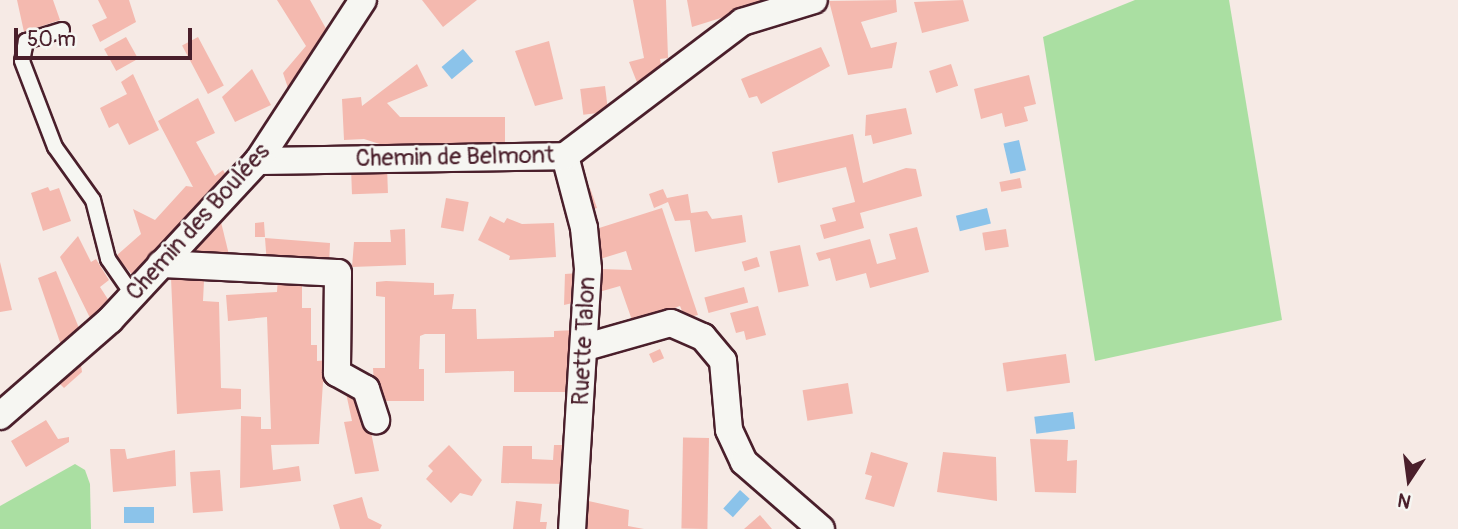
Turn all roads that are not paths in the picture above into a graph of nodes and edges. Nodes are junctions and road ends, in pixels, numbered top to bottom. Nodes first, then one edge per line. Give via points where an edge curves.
1 (363, 0) edge
2 (814, 0) edge
3 (62, 30) dead end
4 (565, 156) junction
5 (258, 161) junction
6 (161, 264) junction
7 (133, 295) junction
8 (586, 347) junction
9 (0, 416) edge
10 (376, 420) dead end
11 (572, 529) edge
12 (821, 529) edge

1 - 5 street, Chemin des Boulées
2 - 4 street, Chemin de Belmont via 741,22
3 - 7 lane via 26,41 22,61 55,146 93,201 108,260
4 - 5 street, Chemin de Belmont
4 - 8 street, Ruette Talon via 584,228
5 - 6 street, Chemin des Boulées
6 - 7 street, Chemin des Boulées
6 - 10 street via 338,273 337,373 366,389
7 - 9 street, Chemin des Boulées
8 - 11 street, Ruette Talon
8 - 12 street via 671,323 703,337 723,361 729,430 744,462

